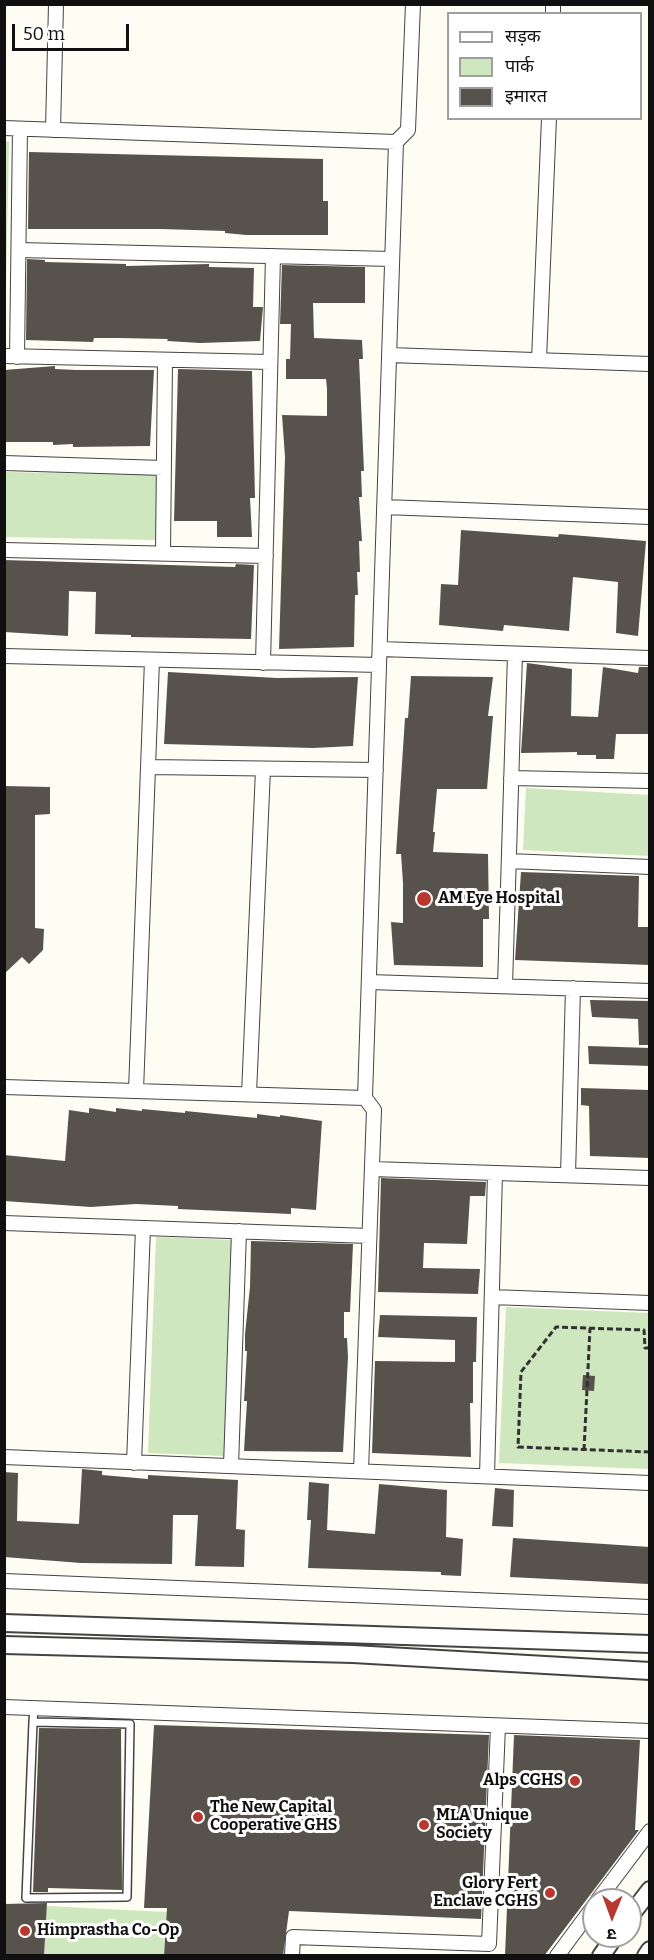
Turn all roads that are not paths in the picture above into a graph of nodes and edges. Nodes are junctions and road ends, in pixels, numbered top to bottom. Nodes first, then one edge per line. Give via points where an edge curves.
1 (57, 4) edge
2 (413, 4) edge
3 (549, 120) edge
4 (4, 128) edge
5 (20, 129) junction
6 (53, 130) junction
7 (396, 142) junction
8 (19, 250) junction
9 (273, 256) junction
10 (392, 259) junction
11 (389, 355) junction
12 (11, 356) edge
13 (165, 360) junction
14 (539, 360) junction
15 (270, 362) junction
16 (650, 364) edge
17 (4, 463) edge
18 (164, 468) junction
19 (384, 507) junction
20 (650, 517) edge
21 (4, 549) edge
22 (163, 553) junction
23 (266, 556) junction
24 (380, 649) junction
25 (515, 654) junction
26 (4, 656) edge
27 (650, 658) edge
28 (152, 660) junction
29 (263, 663) junction
30 (379, 665) junction
31 (148, 766) junction
32 (263, 769) junction
33 (376, 771) junction
34 (511, 778) junction
35 (650, 781) edge
36 (509, 861) junction
37 (650, 867) edge
38 (369, 982) junction
39 (505, 986) junction
40 (573, 988) junction
41 (650, 991) edge
42 (4, 1087) edge
43 (136, 1091) junction
44 (249, 1094) junction
45 (365, 1098) junction
46 (372, 1169) junction
47 (495, 1173) junction
48 (568, 1175) junction
49 (650, 1178) edge
50 (4, 1223) edge
51 (143, 1228) junction
52 (239, 1232) junction
53 (369, 1236) junction
54 (492, 1296) junction
55 (650, 1303) edge
56 (4, 1457) edge
57 (134, 1462) junction
58 (231, 1466) junction
59 (361, 1471) junction
60 (487, 1476) junction
61 (650, 1483) edge
62 (4, 1581) edge
63 (650, 1607) edge
64 (4, 1623) edge
65 (650, 1644) edge
66 (4, 1645) edge
67 (650, 1671) edge
68 (4, 1707) edge
69 (34, 1715) junction
70 (498, 1726) junction
71 (650, 1731) edge
72 (650, 1831) edge
73 (607, 1888) edge
74 (582, 1922) edge
75 (650, 1950) edge
76 (292, 1956) edge
77 (557, 1956) edge
78 (645, 1956) edge

1 - 6 street
2 - 7 street via 408,130
3 - 14 street
4 - 5 street
5 - 6 street
5 - 8 street
6 - 7 street
7 - 10 street
8 - 9 street
8 - 12 street
9 - 10 street
9 - 15 street
10 - 11 street
11 - 14 street
11 - 19 street
12 - 13 street
13 - 15 street
13 - 18 street
14 - 16 street
15 - 23 street
17 - 18 street
18 - 22 street
19 - 20 street
19 - 24 street
21 - 22 street
22 - 23 street
23 - 29 street
24 - 25 street
24 - 30 street
25 - 27 street
25 - 34 street
26 - 28 street
28 - 29 street
28 - 31 street
29 - 30 street
30 - 33 street
31 - 32 street
31 - 43 street
32 - 33 street
32 - 44 street
33 - 38 street
34 - 35 street
34 - 36 street
36 - 37 street
36 - 39 street
38 - 39 street
38 - 45 street
39 - 40 street
40 - 41 street
40 - 48 street
42 - 43 street
43 - 44 street
44 - 45 street
45 - 46 street via 374,1110
46 - 47 street
46 - 53 street
47 - 48 street
47 - 54 street
48 - 49 street
50 - 51 street
51 - 52 street
51 - 57 street
52 - 53 street
52 - 58 street
53 - 59 street
54 - 55 street
54 - 60 street
56 - 57 street
57 - 58 street
58 - 59 street
59 - 60 street
60 - 61 street
62 - 63 street
64 - 65 street
66 - 67 street via 353,1654
68 - 69 street
69 - 69 lane via 26,1898 128,1897 130,1724
69 - 70 street
70 - 71 street
70 - 76 street via 489,1944 293,1937
72 - 73 street
74 - 77 street
75 - 78 street

